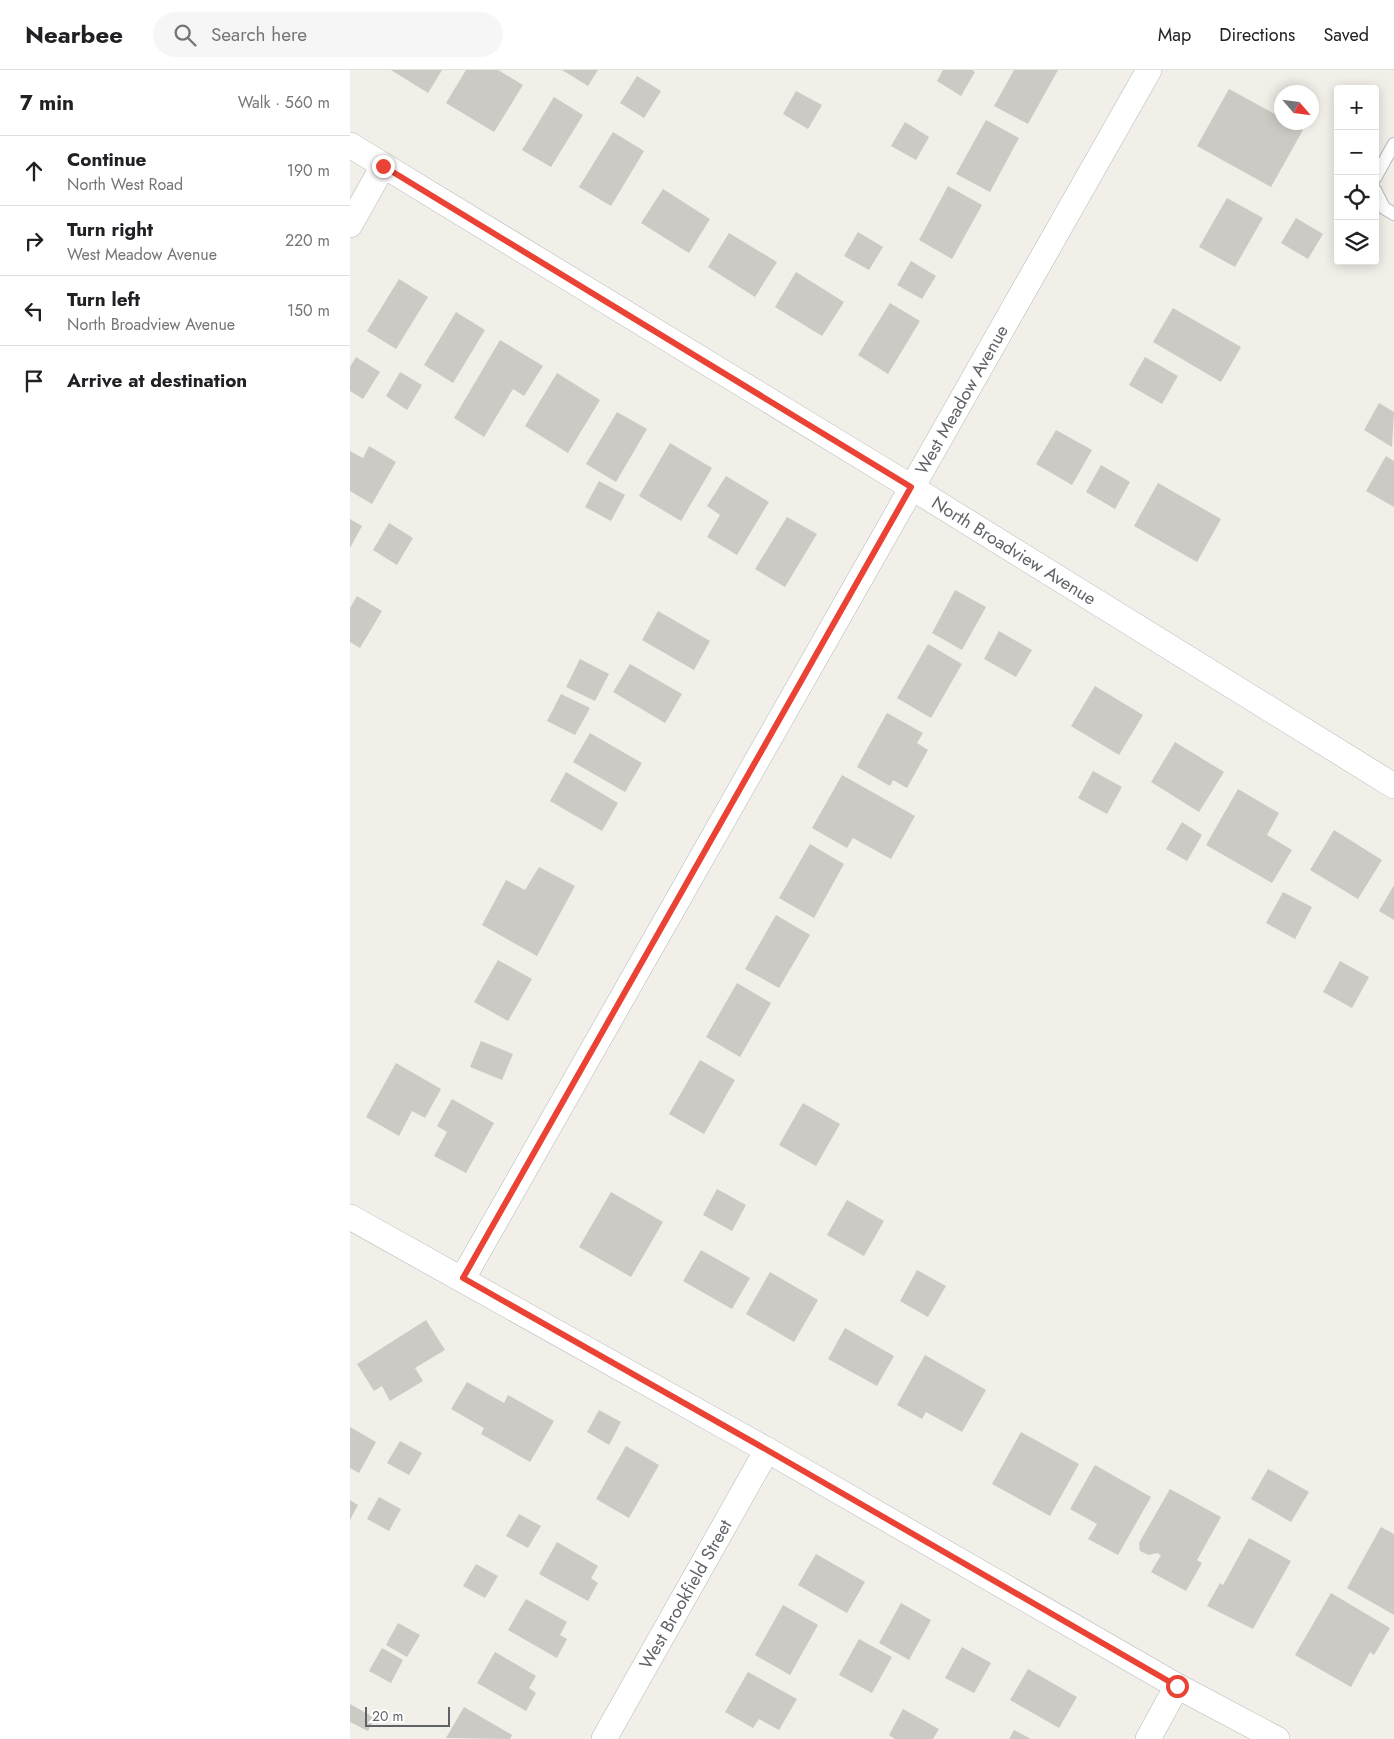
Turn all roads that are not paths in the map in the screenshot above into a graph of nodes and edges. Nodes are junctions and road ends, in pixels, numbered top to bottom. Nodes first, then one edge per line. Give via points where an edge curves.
1 (1149, 70) edge
2 (1394, 144) edge
3 (350, 145) edge
4 (383, 166) junction
5 (1377, 175) edge
6 (1379, 198) edge
7 (1394, 214) edge
8 (350, 225) edge
9 (911, 487) junction
10 (1394, 786) edge
11 (350, 1216) edge
12 (463, 1278) junction
13 (767, 1450) junction
14 (1177, 1686) junction
15 (604, 1739) edge
16 (1148, 1739) edge
17 (1277, 1739) edge

1 - 9 street, West Meadow Avenue
2 - 5 lane
3 - 4 street, North Broadview Avenue
4 - 8 street
4 - 9 street, North Broadview Avenue
6 - 7 lane via 1384,208
9 - 10 street, North Broadview Avenue
9 - 12 street, West Meadow Avenue
11 - 12 street
12 - 13 street
13 - 14 street
13 - 15 street, West Brookfield Street
14 - 16 street
14 - 17 street

